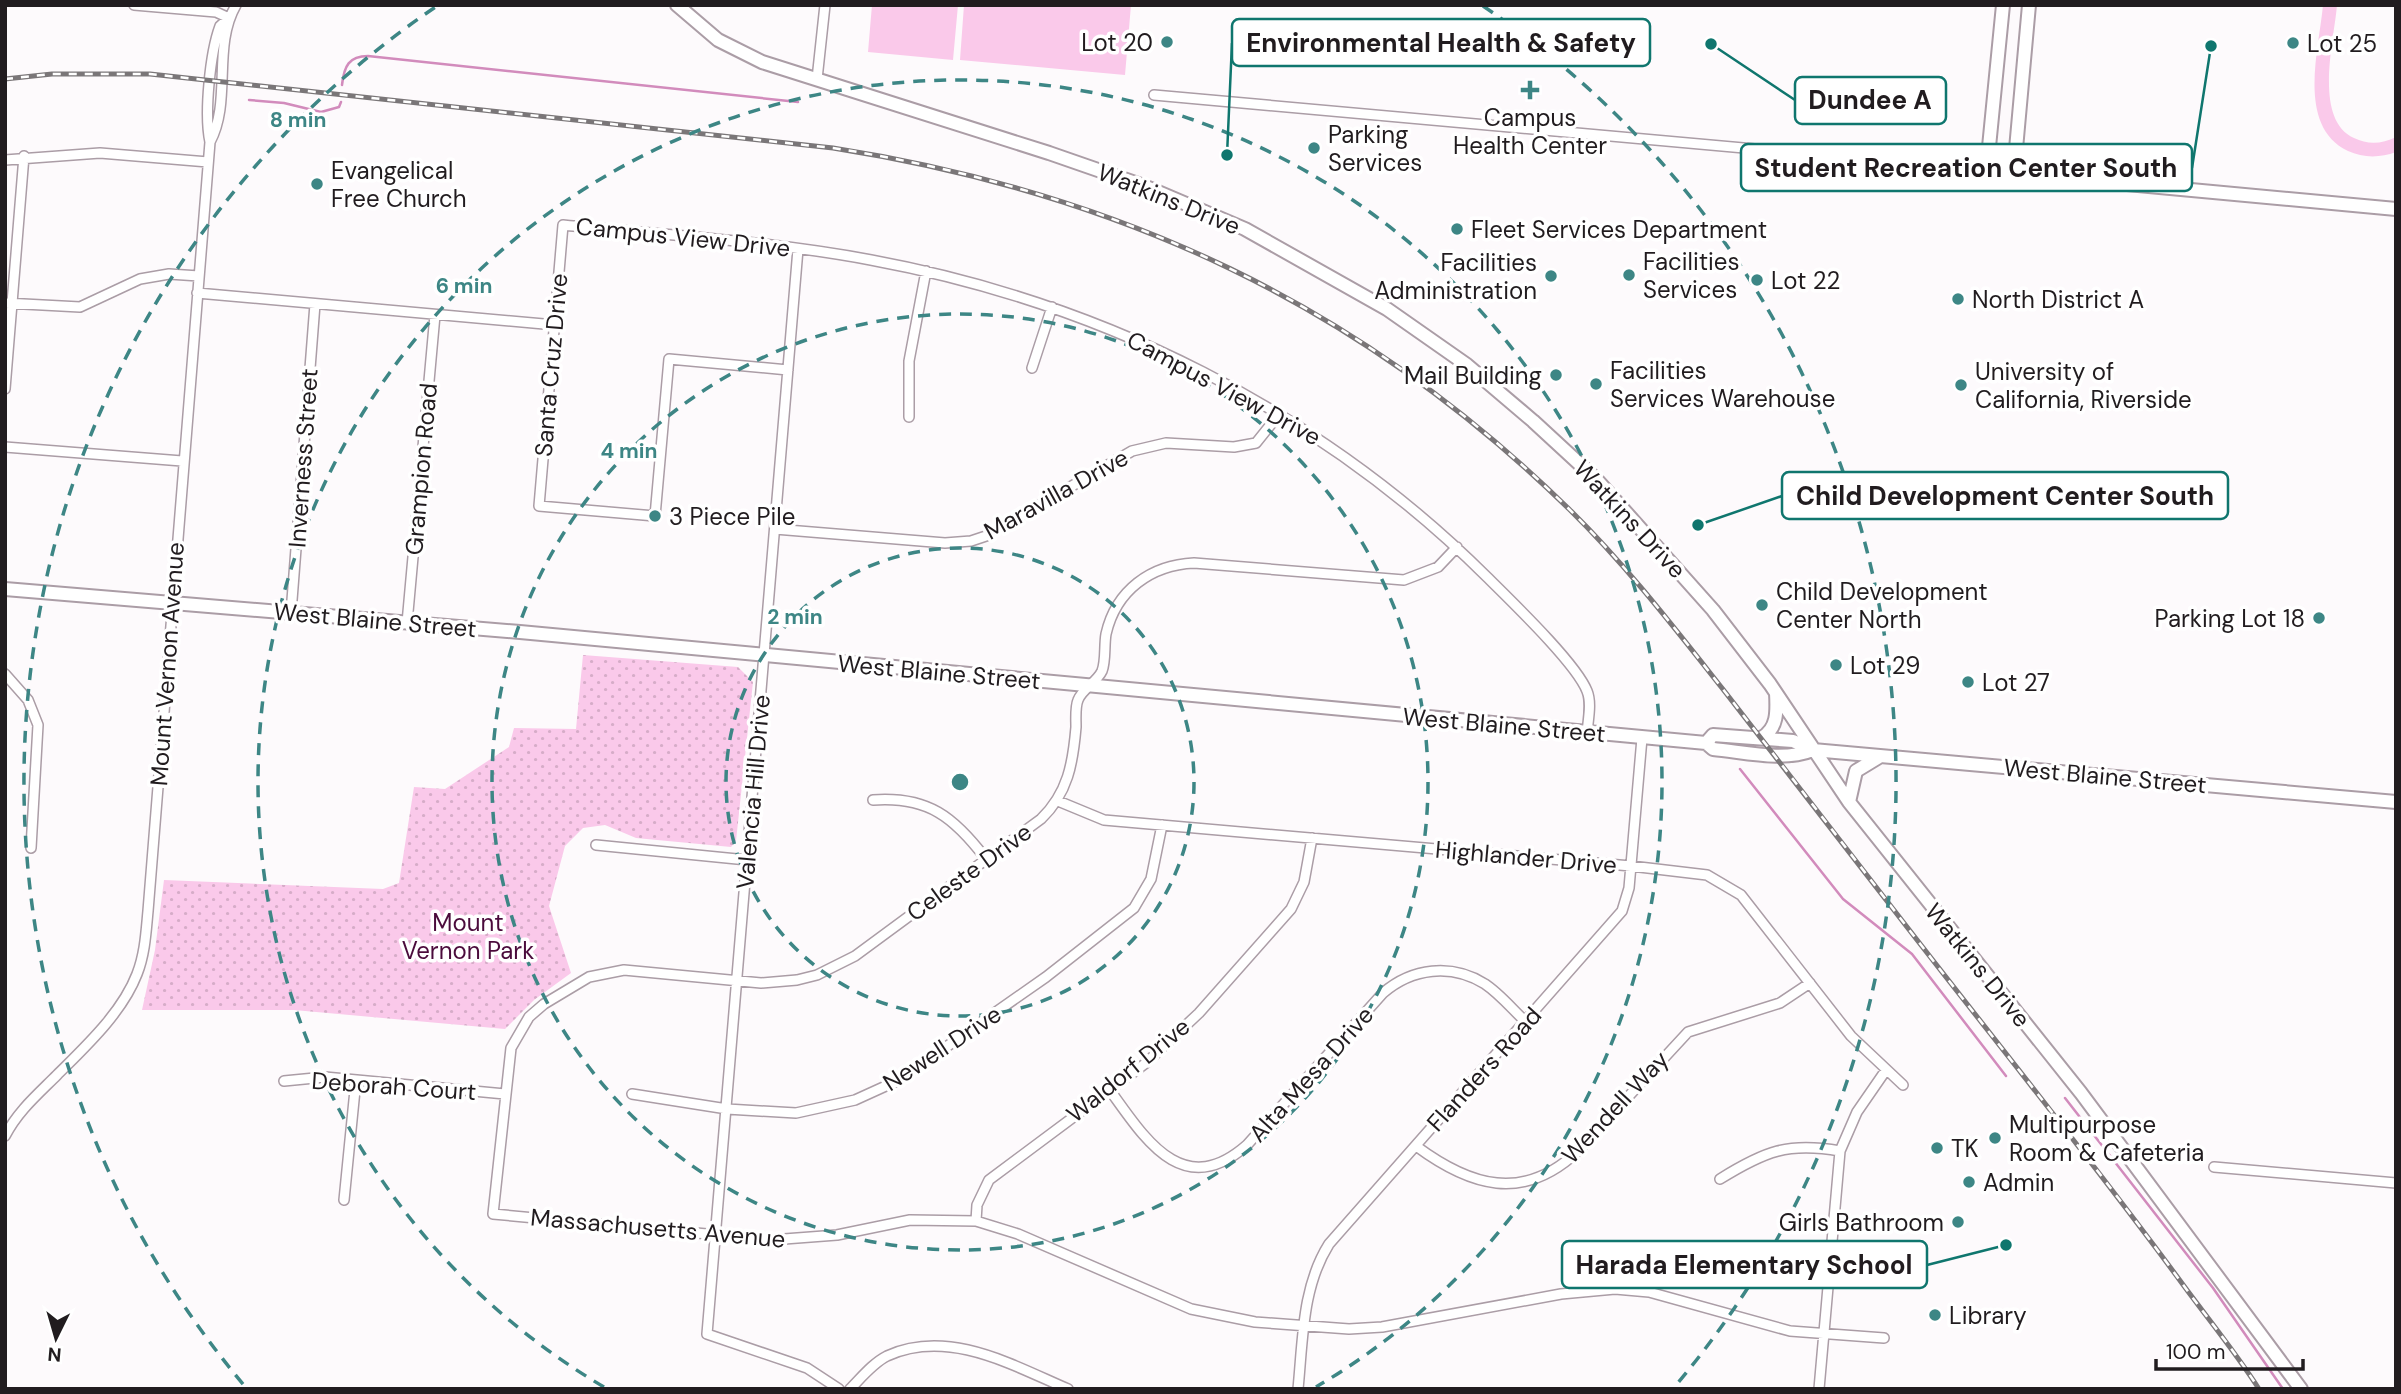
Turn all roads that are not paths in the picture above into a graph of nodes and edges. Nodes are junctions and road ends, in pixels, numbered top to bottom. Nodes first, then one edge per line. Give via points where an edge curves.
1 (134, 5) edge
2 (236, 5) edge
3 (677, 5) edge
4 (825, 5) edge
5 (2003, 5) edge
6 (2029, 5) edge
7 (229, 18) junction
8 (817, 79) junction
9 (1154, 95) dead end
10 (24, 156) junction
11 (5, 160) edge
12 (208, 162) junction
13 (2001, 171) junction
14 (2396, 209) edge
15 (563, 225) joint
16 (798, 248) junction
17 (926, 271) junction
18 (198, 276) junction
19 (197, 293) junction
20 (9, 304) edge
21 (315, 304) junction
22 (1052, 307) junction
23 (435, 315) junction
24 (555, 325) junction
25 (1032, 368) dead end
26 (788, 370) junction
27 (5, 388) edge
28 (1280, 413) junction
29 (909, 417) dead end
30 (5, 447) edge
31 (183, 461) junction
32 (775, 529) junction
33 (1457, 547) junction
34 (5, 589) edge
35 (173, 602) junction
36 (291, 613) junction
37 (407, 623) junction
38 (765, 655) junction
39 (5, 674) edge
40 (1090, 686) junction
41 (1776, 693) junction
42 (1587, 733) junction
43 (1642, 738) junction
44 (1761, 738) junction
45 (1706, 743) junction
46 (1814, 750) junction
47 (1879, 756) junction
48 (873, 800) dead end
49 (1058, 801) junction
50 (1849, 802) junction
51 (2396, 802) edge
52 (1162, 825) junction
53 (1311, 838) junction
54 (596, 845) dead end
55 (31, 848) dead end
56 (986, 859) junction
57 (747, 860) junction
58 (1631, 866) junction
59 (736, 981) junction
60 (1810, 983) junction
61 (1526, 1022) junction
62 (1886, 1070) junction
63 (356, 1080) junction
64 (284, 1081) dead end
65 (1903, 1085) dead end
66 (1109, 1089) junction
67 (505, 1094) junction
68 (632, 1094) dead end
69 (727, 1109) junction
70 (5, 1136) edge
71 (1416, 1146) junction
72 (1840, 1150) junction
73 (2214, 1167) dead end
74 (1720, 1179) dead end
75 (2396, 1183) edge
76 (344, 1200) dead end
77 (493, 1214) joint
78 (976, 1220) junction
79 (717, 1236) junction
80 (1304, 1325) junction
81 (1824, 1333) junction
82 (1884, 1338) dead end
83 (839, 1389) edge
84 (850, 1389) edge
85 (1068, 1389) edge
86 (1298, 1389) edge
87 (1819, 1389) edge
88 (2301, 1389) edge

1 - 7 street via 216,12
2 - 7 street, Mount Vernon Avenue
3 - 8 street, Watkins Drive via 696,24 740,52
4 - 8 street
5 - 13 street via 1988,157
6 - 13 street via 2015,160
7 - 12 street, Mount Vernon Avenue via 216,36
8 - 41 street, Watkins Drive via 1177,199 1288,251 1387,309 1467,365 1597,480 1713,610
9 - 13 street
10 - 11 street
10 - 12 street via 100,153
10 - 20 street
12 - 18 street, Mount Vernon Avenue
13 - 14 street
15 - 16 street, Campus View Drive
15 - 24 street, Santa Cruz Drive
16 - 17 street, Campus View Drive
16 - 26 street, Valencia Hill Drive
17 - 22 street, Campus View Drive
17 - 29 street via 909,361
18 - 19 street, Mount Vernon Avenue
18 - 20 street via 140,279 80,307
19 - 21 street
19 - 31 street, Mount Vernon Avenue
20 - 27 street
21 - 23 street
21 - 36 street, Inverness Street
22 - 25 street
22 - 28 street, Campus View Drive via 1144,342
23 - 24 street
23 - 37 street, Grampion Road
24 - 26 street, Santa Cruz Drive via 539,506 655,516 669,359
26 - 32 street, Valencia Hill Drive
28 - 32 street, Maravilla Drive via 1263,437 1245,446 1166,443 1132,450 971,541
28 - 33 street, Campus View Drive via 1374,478
30 - 31 street
31 - 35 street, Mount Vernon Avenue
32 - 38 street, Valencia Hill Drive
33 - 40 street, Celeste Drive via 1438,567 1404,580 1194,563 1156,570 1126,592 1116,607 1108,626 1102,671
33 - 42 street, Campus View Drive via 1578,676 1588,692
34 - 35 street, West Blaine Street
35 - 36 street, West Blaine Street
35 - 70 street, Mount Vernon Avenue via 148,911 137,975 118,1007 35,1095
36 - 37 street, West Blaine Street
37 - 38 street, West Blaine Street
38 - 40 street, West Blaine Street
38 - 57 street, Valencia Hill Drive
39 - 55 street via 28,699 38,725
40 - 42 street, West Blaine Street
40 - 49 street, Celeste Drive via 1078,700 1072,763
41 - 44 street via 1774,724
41 - 46 street, Watkins Drive
42 - 43 street, West Blaine Street
43 - 45 street, West Blaine Street
43 - 58 street, Flanders Road
44 - 45 street, West Blaine Street via 1713,735
44 - 46 street, West Blaine Street via 1793,741
45 - 46 street, West Blaine Street via 1713,749 1797,756
46 - 47 street, West Blaine Street
46 - 50 street, Watkins Drive
47 - 50 street via 1856,771
47 - 51 street, West Blaine Street
48 - 56 street via 904,801 939,812 965,832
49 - 52 street, Highlander Drive via 1104,820
49 - 56 street, Celeste Drive
50 - 88 street, Watkins Drive via 2081,1093
52 - 53 street, Highlander Drive
52 - 69 street, Newell Drive via 1152,879 1133,908 923,1066 878,1091 813,1111
53 - 58 street, Highlander Drive
53 - 66 street, Waldorf Drive via 1304,882 1283,918 1167,1046
54 - 57 street
56 - 59 street, Celeste Drive via 838,966 797,980
57 - 59 street, Valencia Hill Drive
58 - 60 street, Highlander Drive via 1707,875 1726,883 1754,907
58 - 61 street, Flanders Road via 1622,911
59 - 67 street, Celeste Drive via 624,970 575,984 544,1004 518,1032 507,1064
59 - 69 street, Valencia Hill Drive
60 - 62 street, Highlander Drive via 1864,1051
60 - 71 street, Wendell Way via 1780,1003 1688,1032 1578,1151 1540,1176 1524,1181 1478,1181 1445,1167
61 - 66 street, Alta Mesa Drive via 1471,977 1443,971 1406,976 1383,993 1247,1145 1212,1165 1195,1167 1162,1156
61 - 71 street, Flanders Road
62 - 65 street, Highlander Drive
62 - 72 street via 1857,1112
63 - 64 street, Deborah Court
63 - 67 street, Deborah Court
63 - 76 street
66 - 78 street, Waldorf Drive via 989,1180 977,1205
67 - 77 street, Celeste Drive
68 - 69 street, Newell Drive
69 - 79 street, Valencia Hill Drive
71 - 80 street, Flanders Road via 1329,1244 1312,1276
72 - 74 street via 1783,1147
72 - 81 street
73 - 75 street
77 - 79 street, Massachusetts Avenue
78 - 79 street, Massachusetts Avenue via 910,1220 796,1240
78 - 80 street, Massachusetts Avenue via 1191,1309 1255,1322
79 - 83 street, Valencia Hill Drive via 707,1334 807,1368
80 - 81 street, Massachusetts Avenue via 1382,1327 1561,1294 1615,1289 1649,1292 1790,1331
80 - 86 street, Flanders Road
81 - 82 street, Massachusetts Avenue
81 - 87 street
84 - 85 street via 885,1357 905,1350 948,1347 987,1354

